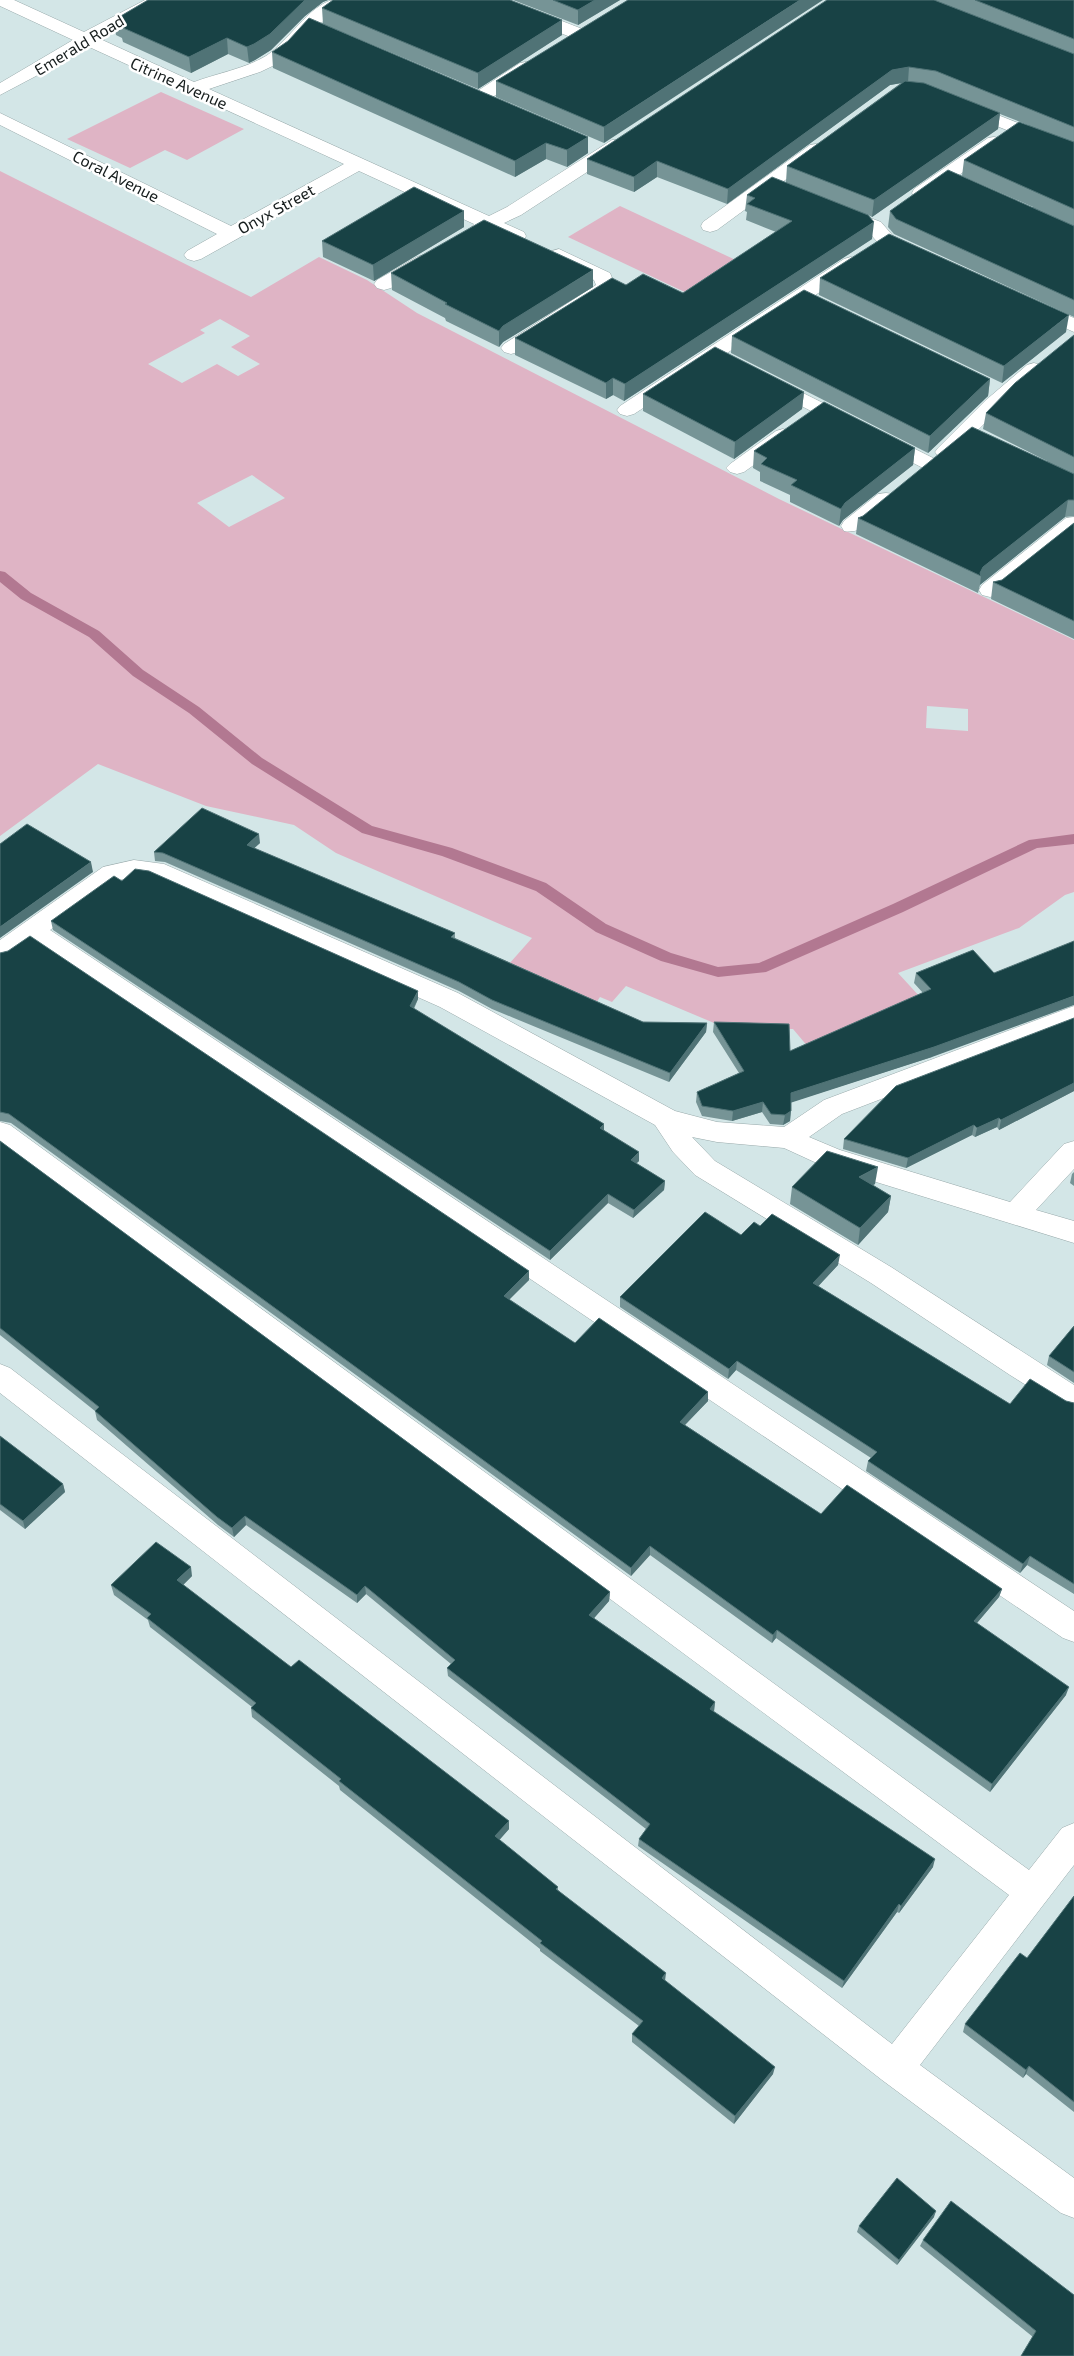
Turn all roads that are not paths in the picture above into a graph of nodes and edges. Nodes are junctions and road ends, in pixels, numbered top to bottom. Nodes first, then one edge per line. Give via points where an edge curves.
1 (0, 0) edge
2 (158, 0) edge
3 (344, 0) edge
4 (493, 0) edge
5 (595, 24) edge
6 (308, 25) junction
7 (326, 32) edge
8 (579, 34) junction
9 (83, 40) junction
10 (562, 44) edge
11 (537, 60) edge
12 (0, 90) edge
13 (193, 90) junction
14 (461, 90) edge
15 (479, 98) junction
16 (945, 99) edge
17 (497, 106) edge
18 (0, 118) edge
19 (1016, 127) junction
20 (630, 136) edge
21 (829, 139) edge
22 (587, 145) edge
23 (605, 152) junction
24 (1074, 152) edge
25 (359, 163) junction
26 (944, 177) junction
27 (962, 184) edge
28 (906, 204) edge
29 (822, 205) edge
30 (490, 223) junction
31 (710, 226) dead end
32 (883, 227) junction
33 (232, 234) junction
34 (464, 237) edge
35 (440, 251) edge
36 (194, 255) dead end
37 (930, 261) edge
38 (384, 284) edge
39 (1020, 301) edge
40 (1072, 334) edge
41 (511, 348) dead end
42 (1046, 359) edge
43 (754, 374) edge
44 (627, 410) dead end
45 (808, 418) junction
46 (738, 468) dead end
47 (915, 476) junction
48 (1074, 523) edge
49 (852, 526) dead end
50 (990, 590) dead end
51 (32, 930) junction
52 (0, 953) edge
53 (1074, 1014) edge
54 (665, 1118) junction
55 (0, 1132) edge
56 (789, 1138) junction
57 (1074, 1151) edge
58 (1015, 1214) junction
59 (1074, 1232) edge
60 (0, 1376) edge
61 (1074, 1400) edge
62 (1074, 1628) edge
63 (1074, 1839) edge
64 (1032, 1892) junction
65 (895, 2068) junction
66 (1074, 2200) edge

1 - 9 street, Citrine Avenue
2 - 9 street, Emerald Road
3 - 6 street
4 - 8 street
5 - 8 street
6 - 7 street
6 - 13 street via 289,48 271,61
8 - 10 street
9 - 12 street, Emerald Road
9 - 13 street, Citrine Avenue
11 - 15 street
13 - 25 street, Citrine Avenue
14 - 15 street
15 - 17 street
16 - 19 street
18 - 33 street, Coral Avenue
19 - 24 street
19 - 26 street
20 - 23 street
21 - 31 street via 778,188
22 - 23 street
23 - 30 street via 520,208
25 - 30 street, Citrine Avenue
25 - 33 street, Onyx Street
26 - 27 street
26 - 28 street
29 - 32 street
30 - 34 street
30 - 41 street, Citrine Avenue via 596,273 603,277 606,287
32 - 37 street
32 - 44 street via 809,300 721,358
33 - 36 street, Onyx Street
35 - 38 street
39 - 40 street
42 - 47 street via 996,389 976,436
43 - 45 street
45 - 46 street
45 - 47 street
47 - 49 street
48 - 50 street
51 - 52 street
51 - 54 street via 112,873 134,868 155,870 449,1000
51 - 62 street
53 - 56 street via 833,1107
54 - 56 street via 717,1132
54 - 61 street via 682,1145 705,1168 881,1275
55 - 64 street
56 - 58 street via 831,1158
57 - 58 street
58 - 59 street
60 - 65 street
63 - 64 street
64 - 65 street
65 - 66 street

